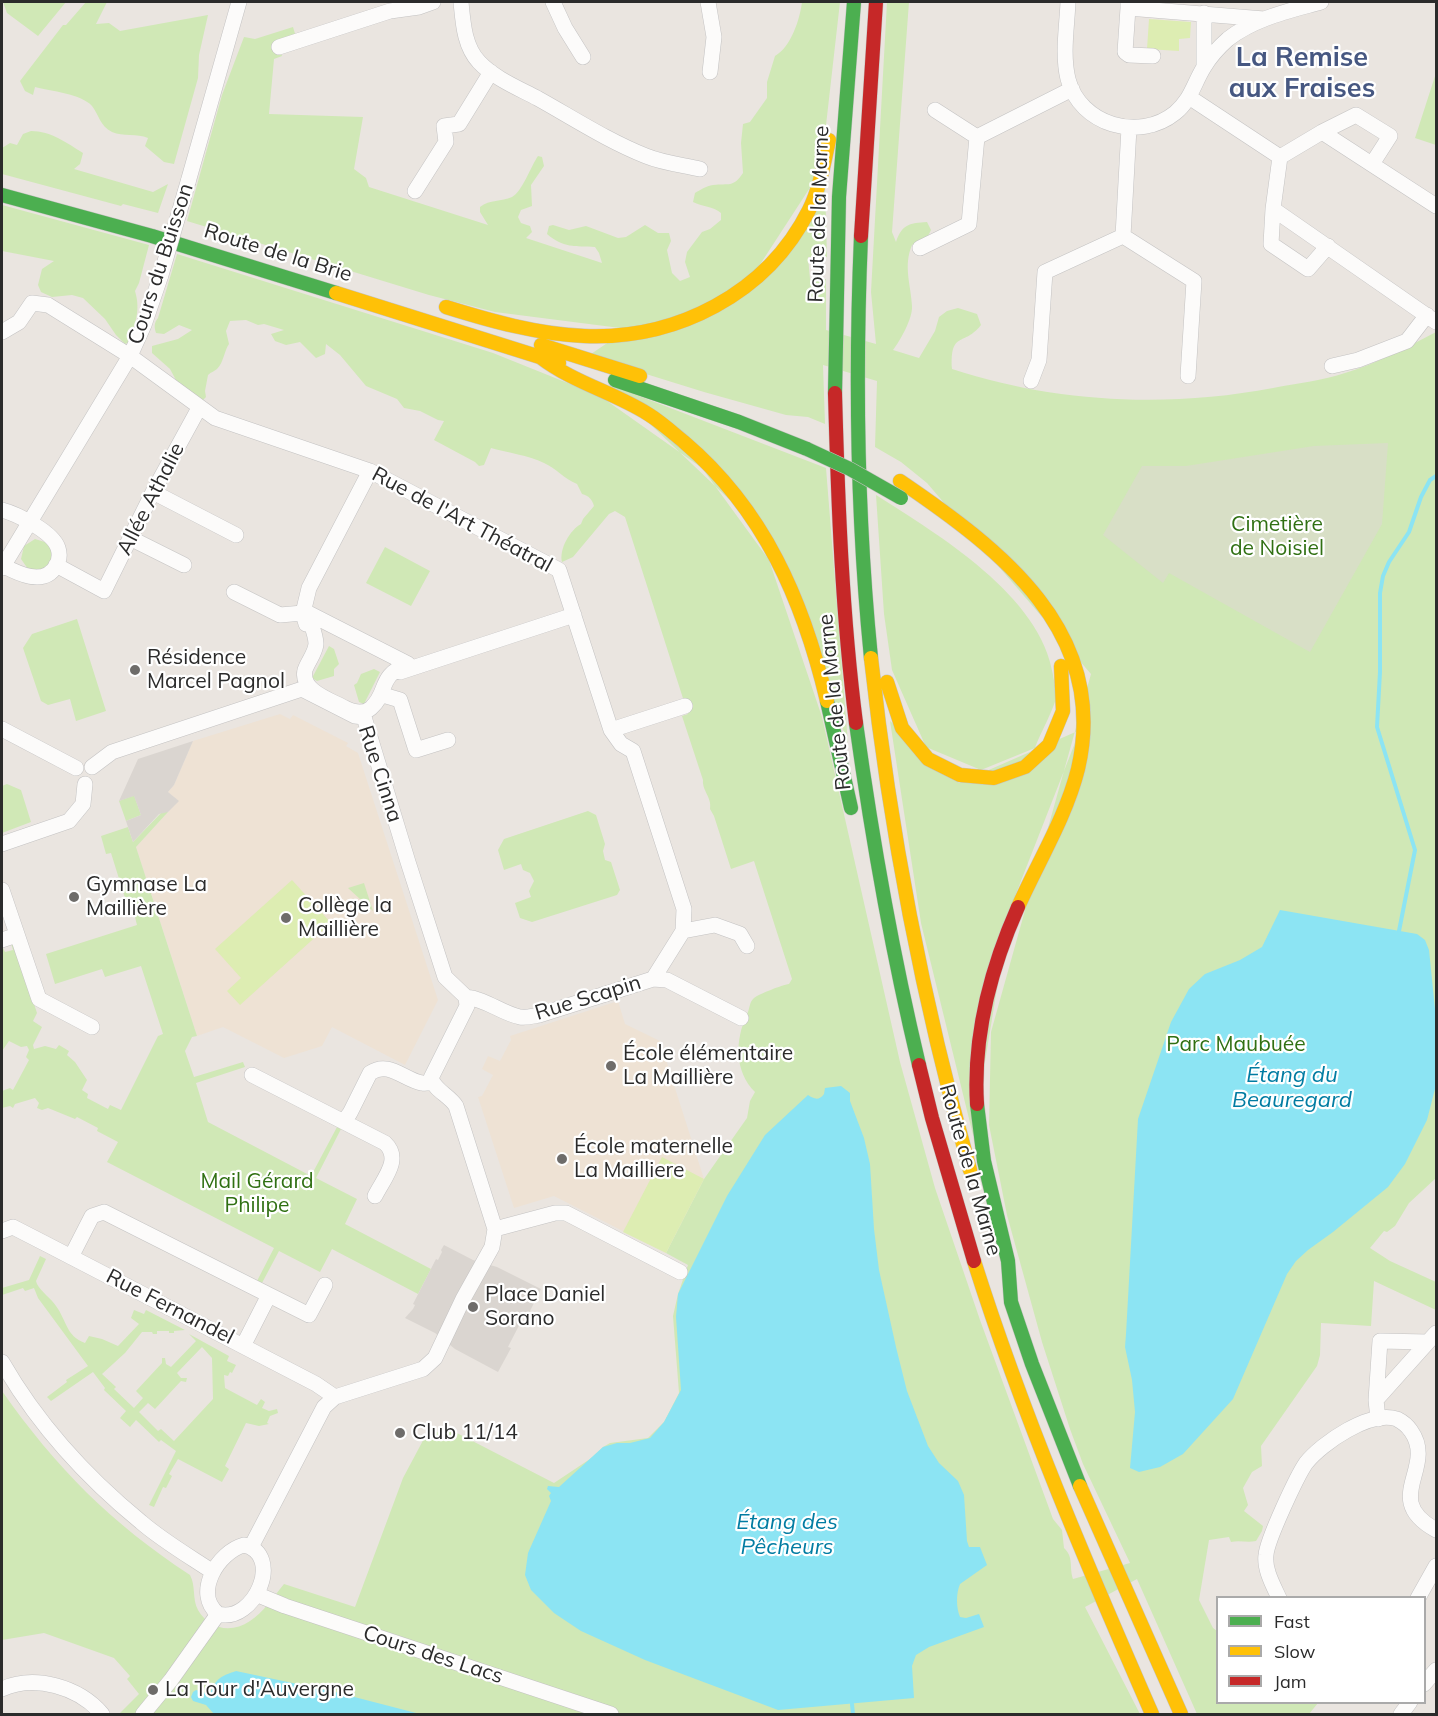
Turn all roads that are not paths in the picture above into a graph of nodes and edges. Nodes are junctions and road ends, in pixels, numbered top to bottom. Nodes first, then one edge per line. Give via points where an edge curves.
1 (239, 2) edge
2 (433, 2) edge
3 (461, 2) edge
4 (553, 2) edge
5 (708, 2) edge
6 (876, 2) edge
7 (1068, 2) edge
8 (1321, 2) edge
9 (854, 4) edge
10 (1128, 4) edge
11 (1158, 5) edge
12 (1204, 13) junction
13 (1264, 19) junction
14 (279, 47) dead end
15 (1153, 56) dead end
16 (583, 57) dead end
17 (1204, 66) junction
18 (491, 72) junction
19 (710, 72) dead end
20 (1072, 89) junction
21 (1190, 97) junction
22 (935, 110) dead end
23 (1129, 128) junction
24 (1322, 132) junction
25 (977, 137) junction
26 (1280, 157) junction
27 (1372, 164) junction
28 (700, 169) dead end
29 (2, 182) edge
30 (415, 191) dead end
31 (2, 195) edge
32 (1437, 206) edge
33 (1273, 209) junction
34 (1123, 236) junction
35 (1329, 246) junction
36 (920, 248) dead end
37 (419, 304) junction
38 (1432, 318) edge
39 (2, 332) edge
40 (130, 356) junction
41 (540, 357) junction
42 (1332, 366) dead end
43 (1188, 376) dead end
44 (1031, 381) dead end
45 (199, 408) junction
46 (747, 410) dead end
47 (818, 438) dead end
48 (870, 464) dead end
49 (370, 471) junction
50 (895, 478) dead end
51 (153, 492) junction
52 (2, 510) edge
53 (30, 523) junction
54 (236, 535) dead end
55 (130, 538) junction
56 (184, 565) dead end
57 (2, 566) edge
58 (56, 566) junction
59 (234, 592) dead end
60 (866, 604) junction
61 (305, 613) junction
62 (574, 615) junction
63 (302, 688) junction
64 (383, 695) junction
65 (685, 706) dead end
66 (364, 717) junction
67 (2, 729) edge
68 (612, 730) junction
69 (448, 740) dead end
70 (84, 768) junction
71 (855, 827) dead end
72 (2, 844) edge
73 (868, 885) dead end
74 (2, 890) edge
75 (683, 931) junction
76 (17, 935) junction
77 (2, 940) edge
78 (747, 946) dead end
79 (653, 979) junction
80 (466, 997) junction
81 (741, 1018) dead end
82 (92, 1027) dead end
83 (921, 1071) junction
84 (252, 1075) dead end
85 (432, 1082) junction
86 (344, 1121) junction
87 (975, 1186) dead end
88 (375, 1196) dead end
89 (981, 1207) dead end
90 (495, 1229) junction
91 (2, 1231) edge
92 (71, 1257) junction
93 (680, 1272) dead end
94 (325, 1285) dead end
95 (269, 1295) junction
96 (1009, 1298) junction
97 (1432, 1338) edge
98 (243, 1346) junction
99 (2, 1362) edge
100 (335, 1397) junction
101 (1376, 1400) junction
102 (1378, 1419) junction
103 (1437, 1530) edge
104 (251, 1547) junction
105 (1437, 1566) edge
106 (213, 1572) junction
107 (256, 1594) junction
108 (1278, 1596) edge
109 (1419, 1596) edge
110 (218, 1614) junction
111 (2, 1689) edge
112 (102, 1714) edge
113 (143, 1714) edge
114 (611, 1714) edge
115 (1152, 1714) edge
116 (1181, 1714) edge

1 - 40 street, Cours du Buisson, bridge via 161,275
2 - 14 street via 390,11
3 - 18 street via 466,41 478,61
4 - 16 street
5 - 19 street via 714,38
6 - 60 highway, Route de la Marne via 858,326 859,487
7 - 20 street via 1065,60
8 - 13 street
9 - 37 highway via 841,35 830,134 808,211 777,258 719,306 672,326 625,335 585,336 504,324 437,305
9 - 83 highway, Route de la Marne via 840,170 835,393 839,528 865,792 896,962
10 - 11 street
10 - 15 street via 1125,52
11 - 12 street
12 - 13 street
12 - 17 street
13 - 17 street via 1227,40
17 - 21 street
18 - 28 street via 581,125 648,157
18 - 30 street via 459,124 444,126 446,142
20 - 23 street via 1092,114
20 - 25 street
21 - 23 street via 1160,122
21 - 26 street
22 - 25 street
23 - 34 street
24 - 26 street
24 - 27 street
24 - 27 street via 1356,115 1390,136
25 - 36 street via 969,224
26 - 33 street
27 - 32 street
29 - 37 highway, Route de la Brie
31 - 41 highway, Route de la Brie via 152,236
33 - 35 street
33 - 35 street via 1271,244 1308,268
34 - 43 street via 1194,281
34 - 44 street via 1045,272 1039,360
35 - 38 street
37 - 46 highway
38 - 42 street via 1407,341
39 - 40 street, Rue de l'Art Théatral via 19,322 32,303 48,305
40 - 45 street, Rue de l'Art Théatral
40 - 53 street, Cours du Buisson
41 - 60 highway, Route de la Brie, bridge via 739,422 807,449 901,498 979,555 1023,599 1046,631 1061,664 1065,690 1061,717 1050,743 1028,765 999,777 959,776 933,763 914,746 895,711 880,637
41 - 71 highway via 561,373 633,404 680,437 726,480 764,531 778,555 819,666
45 - 49 street, Rue de l'Art Théatral via 224,422
45 - 51 street, Allée Athalie
47 - 48 highway
49 - 61 street via 309,588
49 - 62 street, Rue de l'Art Théatral via 559,570
50 - 96 highway via 977,537 1033,591 1067,641 1083,691 1085,725 1078,770 1004,939 979,1035 979,1128 1009,1265
51 - 54 street
51 - 55 street, Allée Athalie
52 - 53 street
53 - 57 street, Cours du Buisson
53 - 58 street via 54,540 59,557
55 - 56 street
55 - 58 street, Allée Athalie via 104,591
57 - 58 street via 36,577
59 - 61 street via 280,615
60 - 87 highway, Route de la Marne via 886,785 905,893 934,1035
61 - 61 street via 316,643 305,672 308,686 351,710 366,711 373,706 392,672 408,664
61 - 63 street via 310,647 297,680
62 - 64 street via 402,671 391,680
62 - 68 street, Rue de l'Art Théatral
63 - 66 street, Rue Cinna
63 - 70 street via 112,752
64 - 66 street via 374,714
64 - 69 street via 400,700 416,750
65 - 68 street
66 - 80 street, Rue Cinna via 445,977
67 - 70 street
68 - 75 street, Rue de l'Art Théatral via 621,744 633,751 684,909
70 - 72 street via 75,777 85,784 83,804 69,822
73 - 83 highway via 901,1035
74 - 76 street
75 - 78 street via 715,925 740,934
75 - 79 street
76 - 77 street
76 - 82 street via 39,999
79 - 80 street, Rue Scapin via 522,1018
79 - 81 street, Rue Scapin via 667,980
80 - 85 street via 467,1006 432,1074
83 - 115 highway, Route de la Marne via 962,1222 1015,1379 1048,1469
84 - 86 street
85 - 86 street via 422,1083 389,1069 374,1070
85 - 90 street via 456,1106
86 - 88 street via 385,1143 393,1153
89 - 96 highway, Route de la Marne
90 - 93 street via 566,1213
90 - 100 street via 492,1247 430,1364
91 - 92 street, Rue Fernandel via 13,1227
92 - 95 street via 92,1216 104,1212
92 - 98 street, Rue Fernandel
94 - 95 street via 309,1315
95 - 98 street
96 - 116 highway, Route de la Marne via 1080,1487
97 - 101 street
97 - 101 street via 1380,1341
98 - 100 street, Rue Fernandel
99 - 106 street via 33,1410 82,1468 142,1524
100 - 104 street via 324,1407
101 - 102 street
102 - 103 street via 1395,1419 1415,1437 1420,1454 1410,1500 1413,1510
102 - 108 street via 1353,1427 1305,1464 1269,1539 1266,1566
104 - 106 street via 244,1545 231,1550
104 - 107 street via 260,1554 264,1567
105 - 109 street
106 - 110 street via 209,1603
107 - 110 street via 239,1613
107 - 114 street, Cours des Lacs
110 - 113 street
111 - 112 street via 14,1683 43,1683 70,1689

